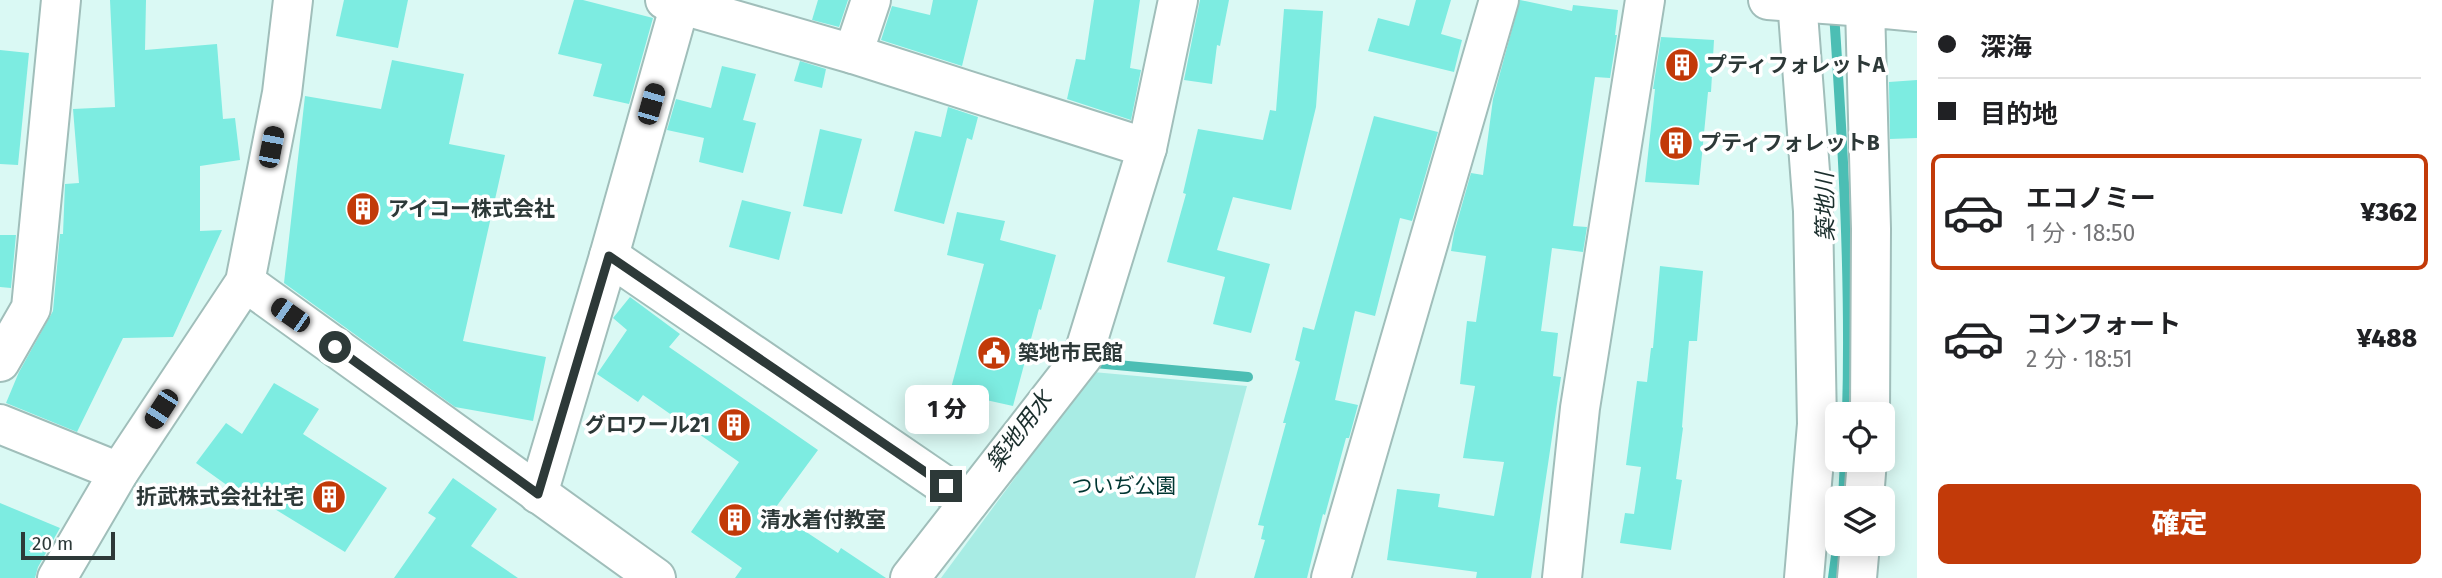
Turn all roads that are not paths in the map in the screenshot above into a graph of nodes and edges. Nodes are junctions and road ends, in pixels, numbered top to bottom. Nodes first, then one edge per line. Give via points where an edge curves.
1 (61, 0) edge
2 (293, 0) edge
3 (871, 0) edge
4 (1178, 0) edge
5 (1499, 0) edge
6 (1645, 0) edge
7 (1794, 1) edge
8 (672, 2) edge
9 (1861, 4) edge
10 (1917, 12) edge
11 (853, 54) junction
12 (1147, 148) junction
13 (609, 256) junction
14 (245, 282) junction
15 (0, 362) edge
16 (1870, 402) edge
17 (0, 424) edge
18 (119, 472) junction
19 (538, 494) junction
20 (969, 502) junction
21 (1859, 556) edge
22 (57, 578) edge
23 (656, 578) edge
24 (910, 578) edge
25 (1331, 578) edge
26 (1562, 578) edge
27 (1804, 578) edge
28 (1857, 578) edge

1 - 15 street via 31,308
2 - 14 street via 282,93
3 - 11 street
4 - 12 street
5 - 25 street
6 - 26 street via 1580,408
7 - 9 street
7 - 27 street via 1813,211 1817,424
8 - 11 street
8 - 13 street
9 - 10 street
9 - 16 street via 1871,229
11 - 12 street
12 - 20 street via 1083,356
13 - 19 street
13 - 20 street
14 - 18 street
14 - 19 street
17 - 18 street
18 - 22 street
19 - 23 street
20 - 24 street
21 - 28 street

